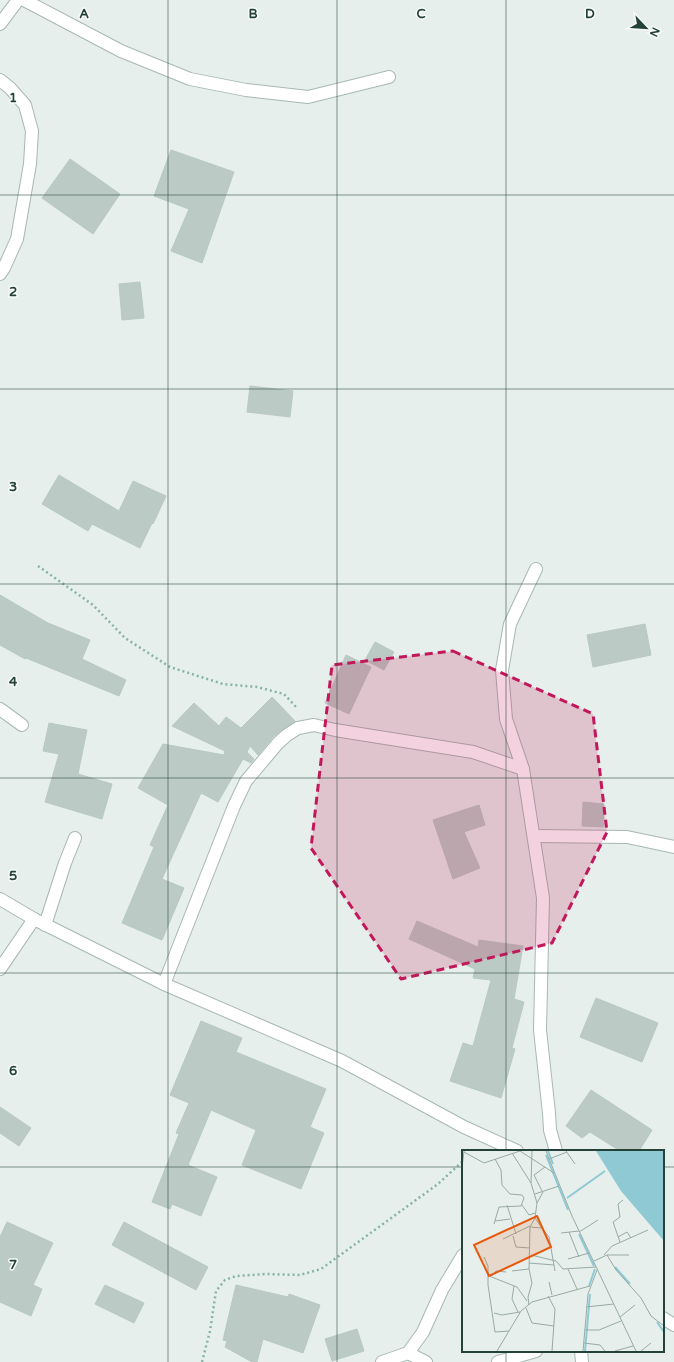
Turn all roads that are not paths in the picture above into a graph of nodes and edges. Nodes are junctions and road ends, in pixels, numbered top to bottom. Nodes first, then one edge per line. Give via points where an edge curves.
1 (18, 0) edge
2 (24, 0) edge
3 (0, 24) edge
4 (390, 77) dead end
5 (0, 80) edge
6 (0, 274) edge
7 (536, 569) dead end
8 (0, 709) edge
9 (22, 725) dead end
10 (523, 769) junction
11 (534, 836) junction
12 (75, 838) dead end
13 (674, 847) edge
14 (0, 899) edge
15 (34, 919) junction
16 (45, 925) junction
17 (0, 970) edge
18 (164, 984) junction
19 (515, 1150) edge
20 (556, 1150) edge
21 (462, 1256) edge
22 (664, 1319) edge
23 (674, 1325) edge
24 (533, 1352) edge
25 (581, 1352) edge
26 (408, 1354) junction
27 (382, 1362) edge
28 (426, 1362) edge
29 (498, 1362) edge
30 (582, 1362) edge

1 - 3 street
2 - 4 street via 121,51 190,79 246,90 308,97
5 - 6 street via 25,105 32,131 30,164 17,239
7 - 10 street via 510,624 502,670 506,719
8 - 9 street
10 - 11 street
10 - 18 street via 473,752 314,725 298,728 278,743 246,781
11 - 13 street via 627,837
11 - 20 street via 543,898 540,1030 550,1130
12 - 16 street
14 - 15 street
15 - 16 street
15 - 17 street
16 - 18 street
18 - 19 street via 342,1061 464,1128
21 - 26 street via 442,1290 423,1332
22 - 23 street
24 - 29 street
25 - 30 street
26 - 27 street
26 - 28 street

